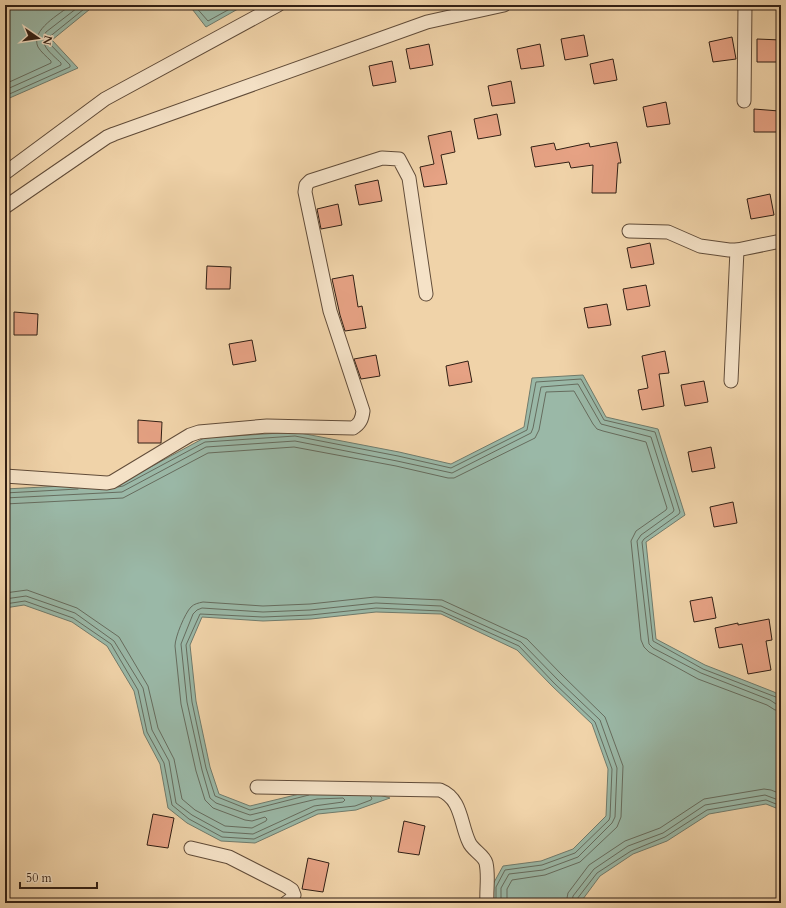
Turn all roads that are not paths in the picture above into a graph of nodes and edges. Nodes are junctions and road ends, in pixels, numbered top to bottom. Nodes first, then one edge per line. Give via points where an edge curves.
1 (278, 5) edge
2 (504, 5) edge
3 (745, 5) edge
4 (744, 101) dead end
5 (5, 173) edge
6 (5, 207) edge
7 (629, 231) dead end
8 (781, 242) edge
9 (737, 250) junction
10 (426, 294) dead end
11 (731, 381) dead end
12 (5, 476) edge
13 (257, 787) dead end
14 (191, 848) dead end
15 (286, 903) edge
16 (487, 903) edge

1 - 5 street via 105,99
2 - 6 street via 427,22 114,134
3 - 4 street
7 - 9 street via 668,232 700,246
8 - 9 street
9 - 11 street
10 - 12 street via 409,178 399,159 382,158 310,181 305,192 330,311 363,412 358,425 353,428 267,426 194,433 107,483
13 - 16 street via 440,790 447,793 454,799 469,842 486,860
14 - 15 street via 230,856 286,886 294,895

